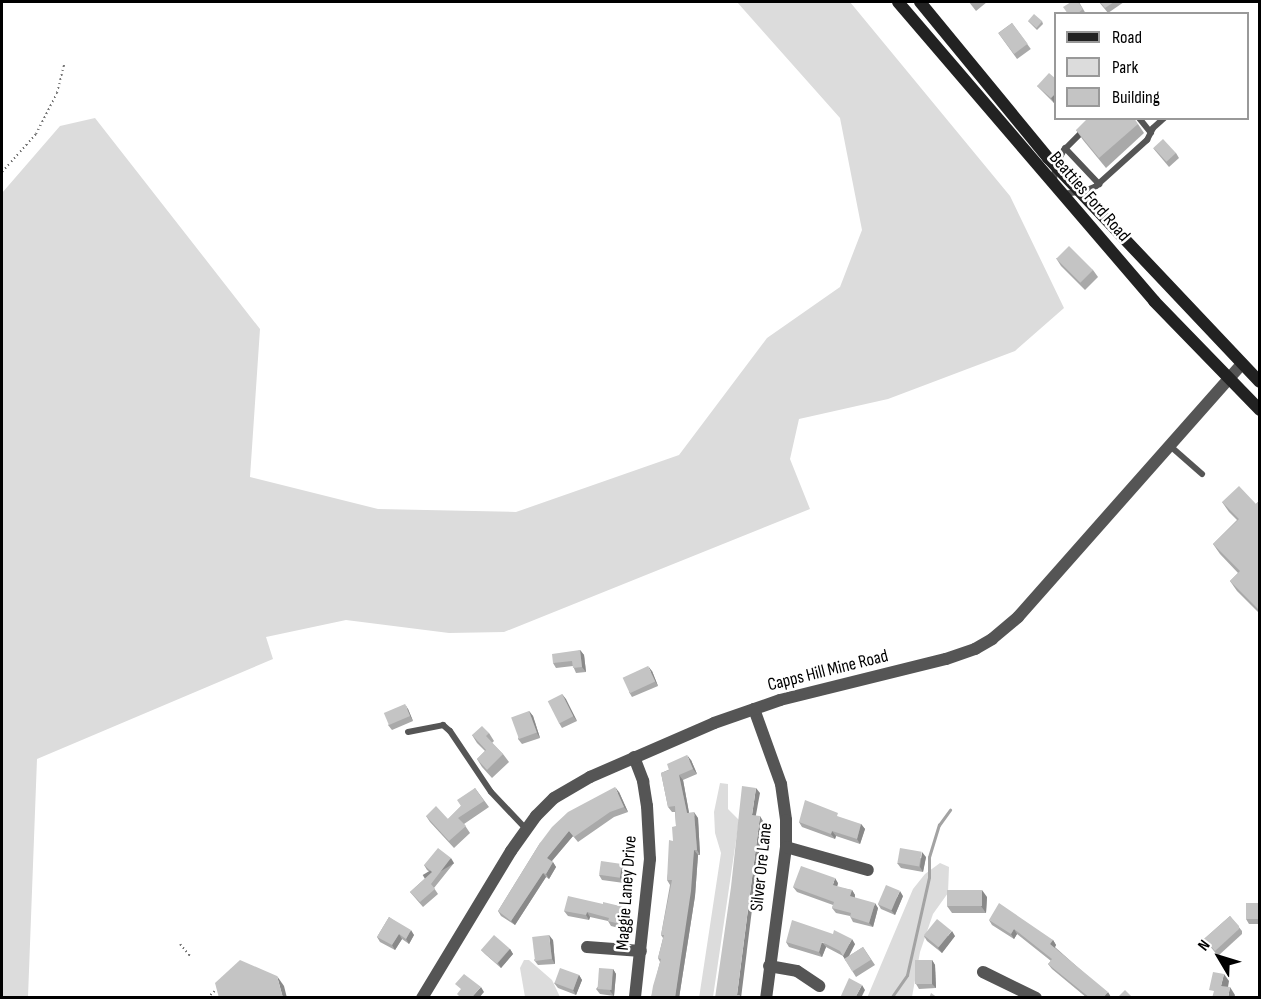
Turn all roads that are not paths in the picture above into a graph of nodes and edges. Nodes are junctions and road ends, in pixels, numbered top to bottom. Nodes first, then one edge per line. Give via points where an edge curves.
1 (898, 2) edge
2 (920, 2) edge
3 (1141, 120) edge
4 (1162, 120) edge
5 (1093, 123) edge
6 (1151, 133) junction
7 (1065, 148) junction
8 (1055, 166) junction
9 (1098, 184) junction
10 (1057, 189) junction
11 (1079, 192) junction
12 (1242, 364) junction
13 (1229, 378) junction
14 (1260, 382) edge
15 (1260, 410) edge
16 (1169, 446) junction
17 (1202, 474) dead end
18 (754, 709) junction
19 (408, 732) dead end
20 (634, 757) junction
21 (526, 828) junction
22 (786, 847) junction
23 (868, 870) dead end
24 (587, 946) dead end
25 (641, 951) junction
26 (769, 966) junction
27 (983, 972) dead end
28 (819, 986) dead end
29 (422, 998) edge
30 (635, 998) edge
31 (766, 998) edge
32 (1036, 998) edge

1 - 10 main road, Beatties Ford Road
2 - 8 main road, Beatties Ford Road
3 - 6 lane
4 - 6 lane
5 - 7 lane
6 - 9 lane
7 - 8 lane
7 - 9 lane
8 - 10 lane
8 - 11 main road, Beatties Ford Road
9 - 11 lane
10 - 11 lane
10 - 13 main road, Beatties Ford Road via 1154,301
11 - 12 main road, Beatties Ford Road
12 - 13 street, Capps Hill Mine Road
12 - 14 main road, Beatties Ford Road
13 - 15 main road, Beatties Ford Road
13 - 16 street, Capps Hill Mine Road
16 - 17 lane
16 - 18 street, Capps Hill Mine Road via 993,639 946,659
18 - 20 street, Capps Hill Mine Road
18 - 22 street, Silver Ore Lane via 781,784
19 - 21 lane via 442,725 450,731 491,792
20 - 21 street, Capps Hill Mine Road via 565,790
20 - 25 street, Maggie Laney Drive via 643,781 650,832
21 - 29 street, Capps Hill Mine Road
22 - 23 street
22 - 26 street, Silver Ore Lane
24 - 25 street
25 - 30 street, Maggie Laney Drive
26 - 28 street via 797,971
26 - 31 street, Silver Ore Lane
27 - 32 street

